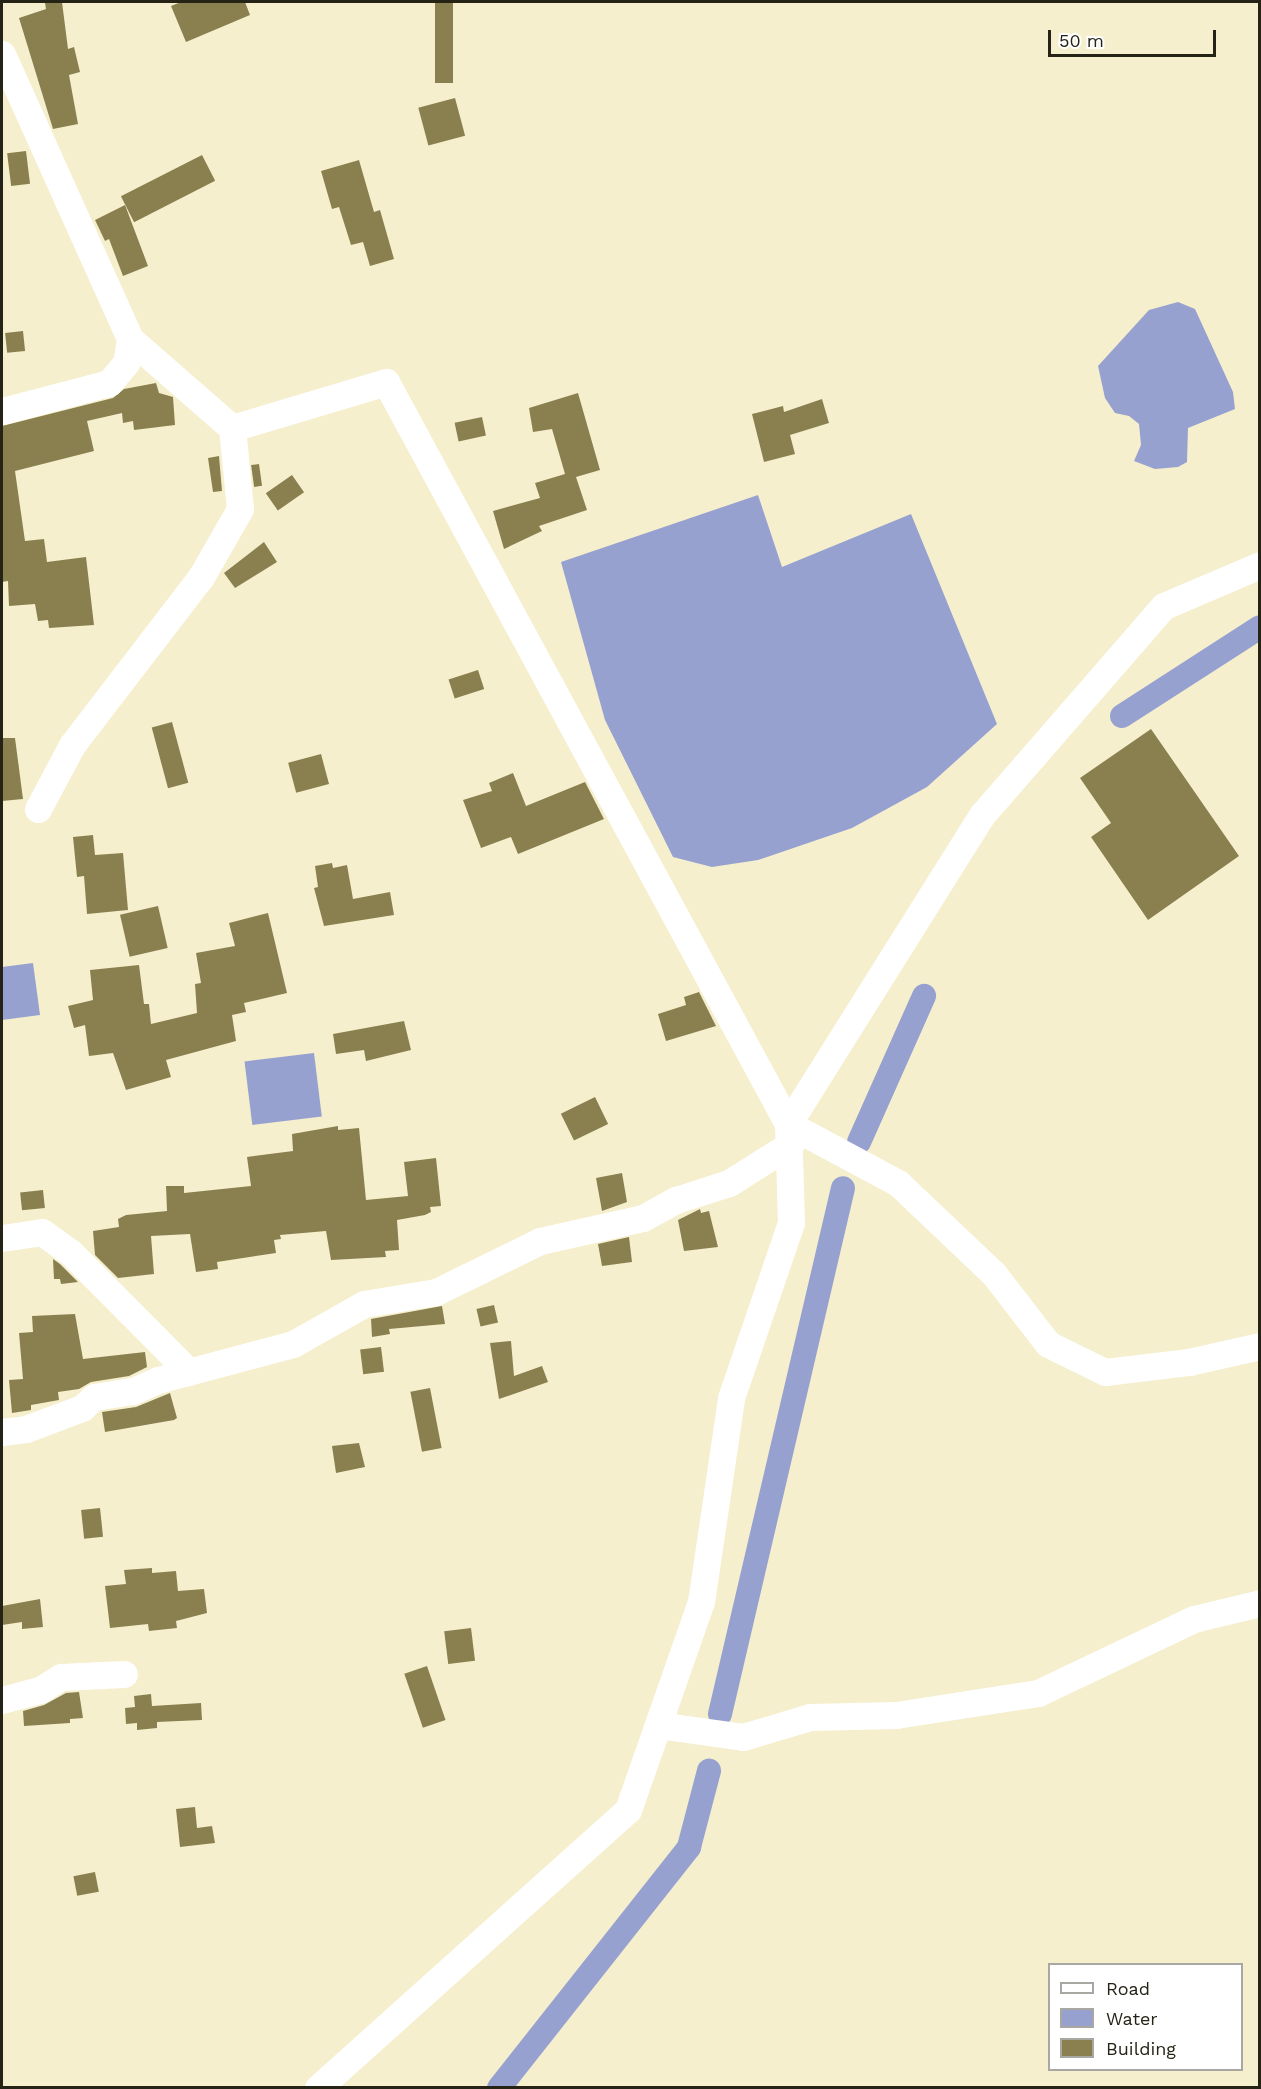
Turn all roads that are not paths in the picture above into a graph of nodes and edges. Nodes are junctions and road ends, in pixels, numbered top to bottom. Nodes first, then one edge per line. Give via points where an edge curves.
1 (2, 54) edge
2 (130, 339) junction
3 (2, 411) edge
4 (232, 428) junction
5 (1260, 565) edge
6 (38, 809) dead end
7 (789, 1134) junction
8 (2, 1238) edge
9 (1260, 1346) edge
10 (189, 1372) junction
11 (2, 1432) edge
12 (1260, 1603) edge
13 (124, 1674) dead end
14 (2, 1700) edge
15 (658, 1725) junction
16 (318, 2088) edge

1 - 2 street
2 - 3 street via 126,363 109,383
2 - 4 street
4 - 6 street via 240,509 201,577 72,745
4 - 7 street via 386,382
5 - 7 street via 1164,606 982,815
7 - 9 street via 898,1183 994,1274 1048,1344 1106,1372 1189,1362
7 - 10 street via 729,1183 676,1200 643,1218 540,1241 436,1292 364,1304 293,1344
7 - 15 street via 791,1223 731,1398 701,1602
8 - 10 street via 42,1232 70,1252
10 - 11 street via 133,1391 94,1397 82,1408
12 - 15 street via 1194,1619 1038,1693 896,1716 810,1717 743,1737
13 - 14 street via 61,1677 40,1690
15 - 16 street via 628,1810

